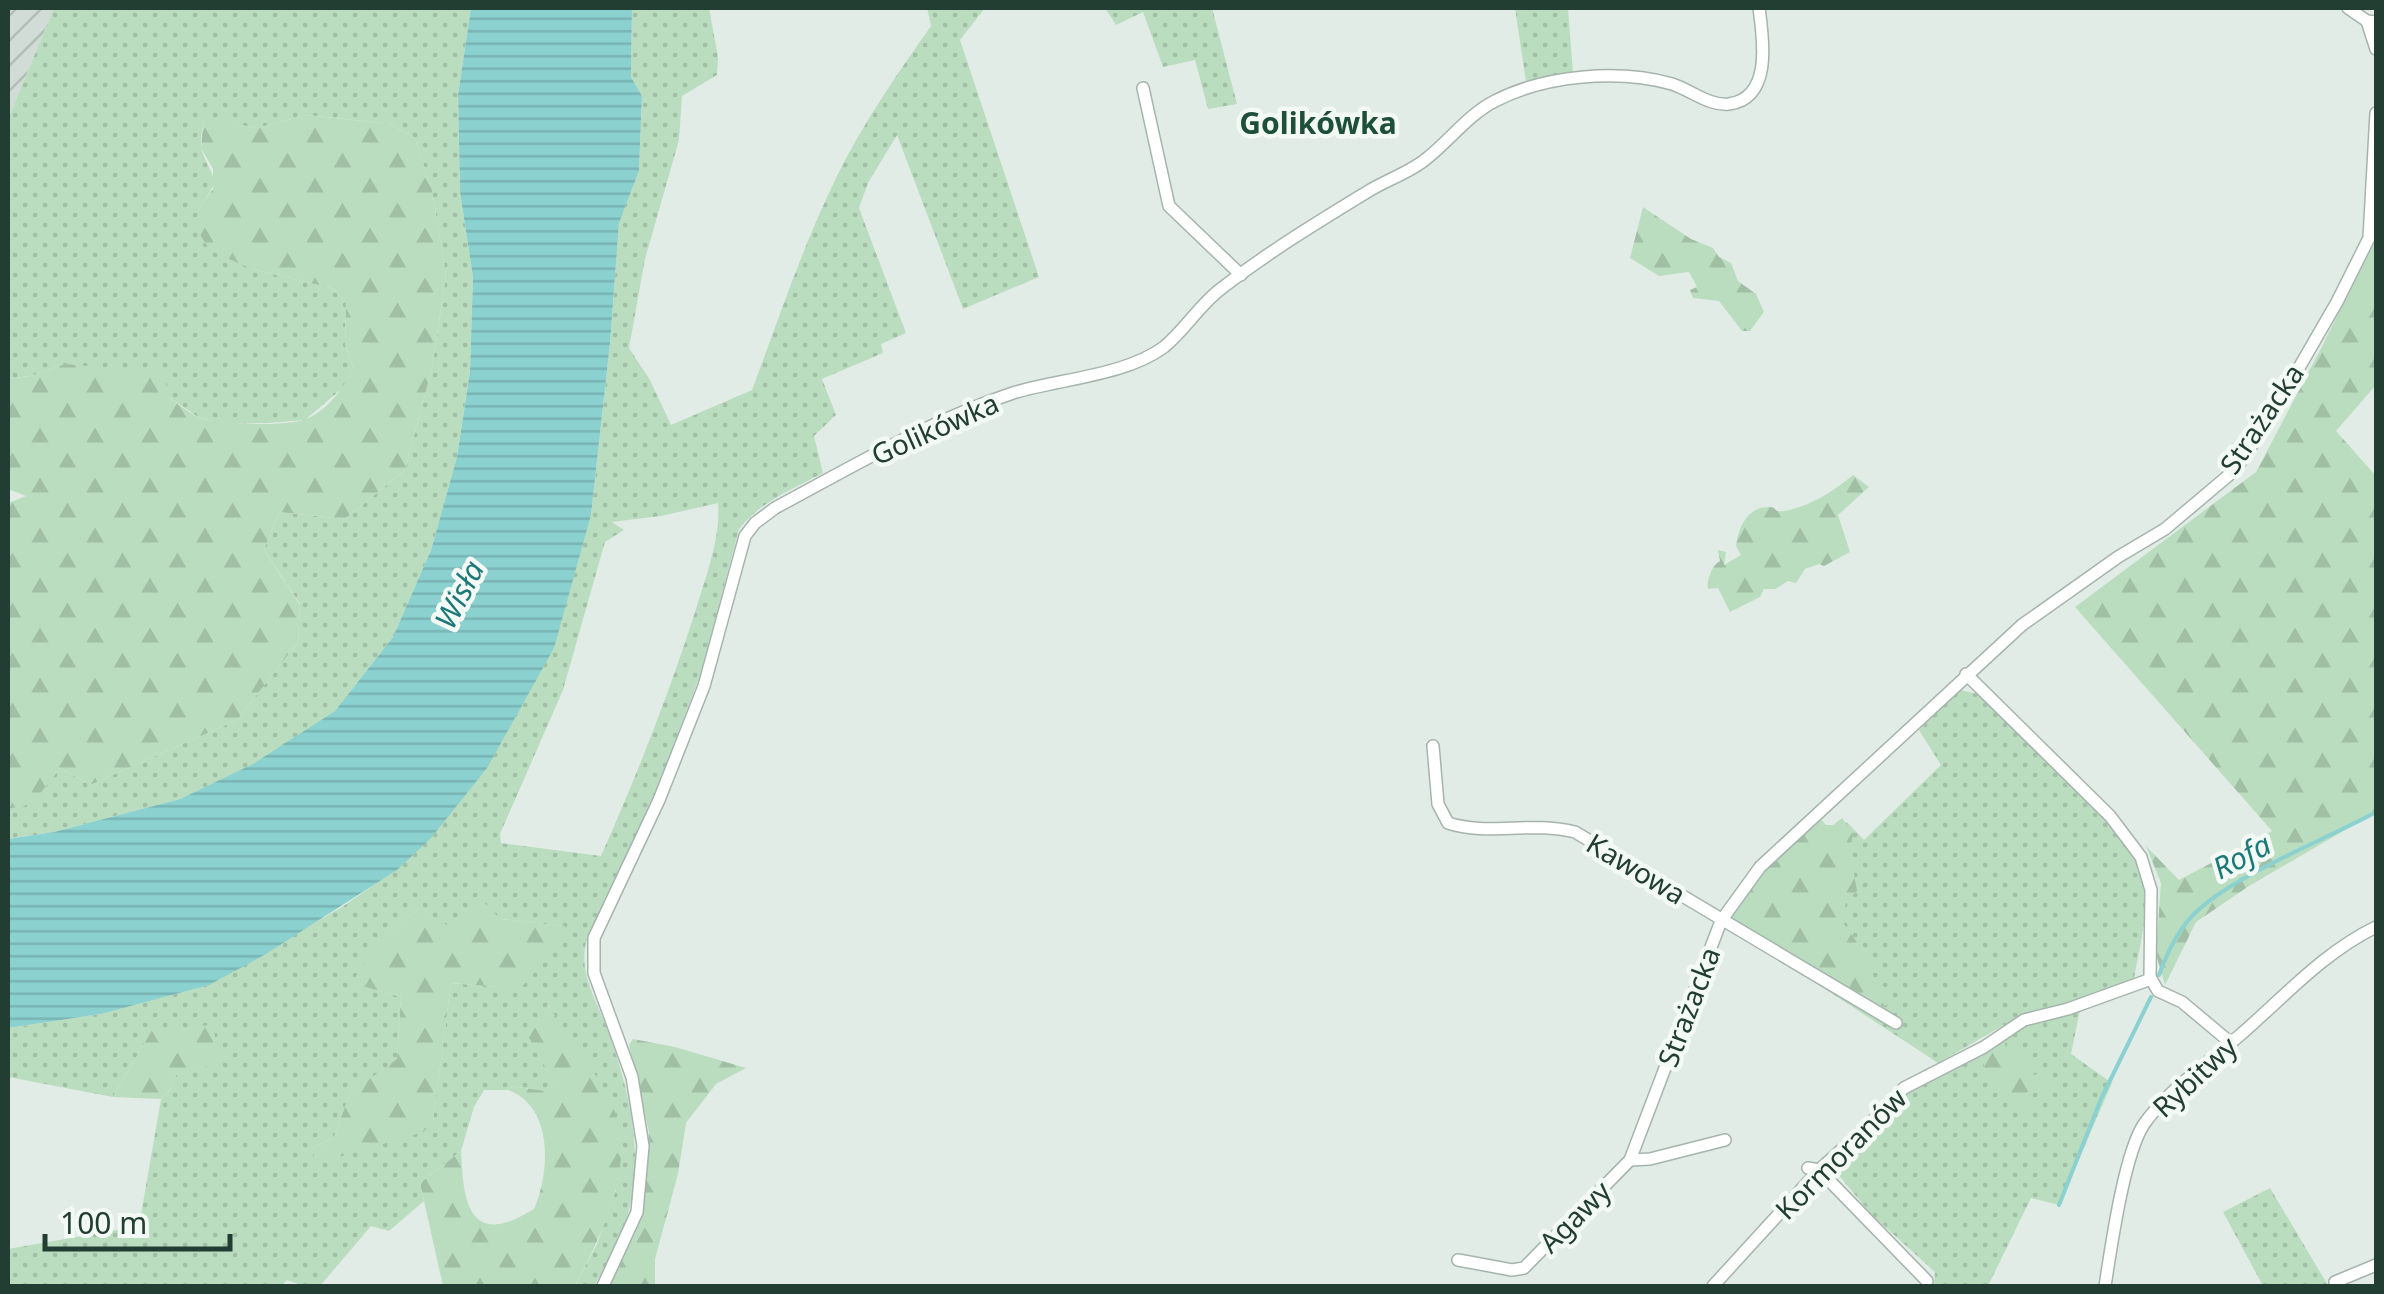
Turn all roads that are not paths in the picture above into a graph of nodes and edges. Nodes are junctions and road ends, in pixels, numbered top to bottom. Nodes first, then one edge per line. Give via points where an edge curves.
1 (1758, 8) edge
2 (2348, 8) edge
3 (2372, 21) edge
4 (2376, 49) edge
5 (1142, 88) dead end
6 (2376, 113) edge
7 (1241, 275) junction
8 (1966, 674) junction
9 (1432, 746) dead end
10 (1722, 921) junction
11 (2376, 928) edge
12 (2151, 979) junction
13 (1896, 1023) dead end
14 (2231, 1043) junction
15 (1725, 1140) dead end
16 (1630, 1160) junction
17 (1813, 1169) junction
18 (1458, 1260) dead end
19 (2376, 1265) edge
20 (1927, 1281) dead end
21 (2335, 1282) dead end
22 (603, 1286) edge
23 (1714, 1286) edge
24 (2105, 1286) edge

1 - 7 street, Golikówka via 1763,61 1751,93 1729,104 1675,85 1615,77 1526,87 1491,102 1424,162
2 - 3 street
3 - 4 street
5 - 7 street via 1170,206
6 - 8 street, Strażacka via 2369,238 2235,470 2165,529 2022,624
7 - 22 street, Golikówka via 1144,358 1014,393 914,433 775,508 746,536 704,686 592,948 594,972 632,1076 644,1146 637,1212
8 - 10 street, Strażacka via 1760,867
8 - 12 street via 2110,816 2141,857 2151,890
9 - 10 street, Kawowa via 1438,804 1448,824 1575,832
10 - 13 street
10 - 16 street, Strażacka
11 - 14 street, Rybitwy via 2318,967
12 - 14 street
12 - 17 street, Kormoranów via 2024,1020 1904,1088
14 - 24 street, Rybitwy via 2143,1125 2124,1181
15 - 16 street
16 - 18 street, Agawy via 1524,1268
17 - 20 street
17 - 23 street, Kormoranów
19 - 21 street

